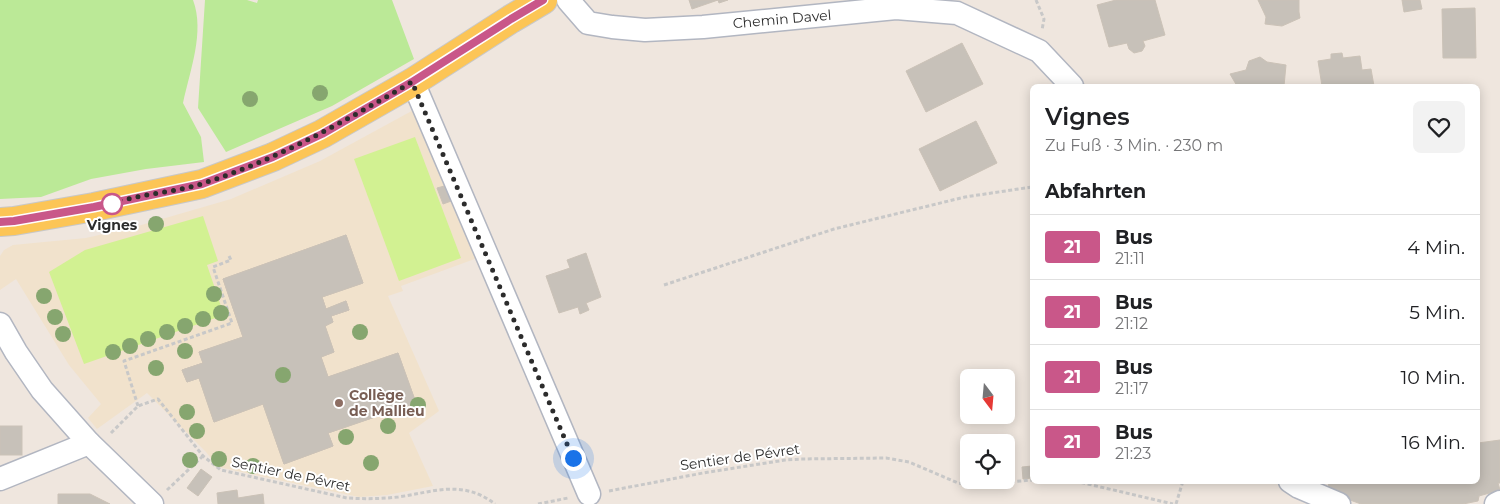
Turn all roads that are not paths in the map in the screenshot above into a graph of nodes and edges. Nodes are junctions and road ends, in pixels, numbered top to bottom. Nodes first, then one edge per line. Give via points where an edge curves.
1 (541, 0) edge
2 (568, 0) edge
3 (412, 82) junction
4 (1070, 84) edge
5 (0, 222) edge
6 (0, 324) edge
7 (89, 443) junction
8 (0, 479) edge
9 (1294, 484) edge
10 (589, 494) road end
11 (157, 500) edge
12 (1500, 502) edge
13 (1339, 504) edge
14 (1496, 504) edge

1 - 3 main road
2 - 4 street, Chemin Davel via 588,23 645,30 896,8 957,13 1039,50
3 - 5 main road via 322,134 202,184 94,207
3 - 10 street
6 - 7 street via 42,390
7 - 8 street
7 - 11 street
9 - 13 street
12 - 14 street

